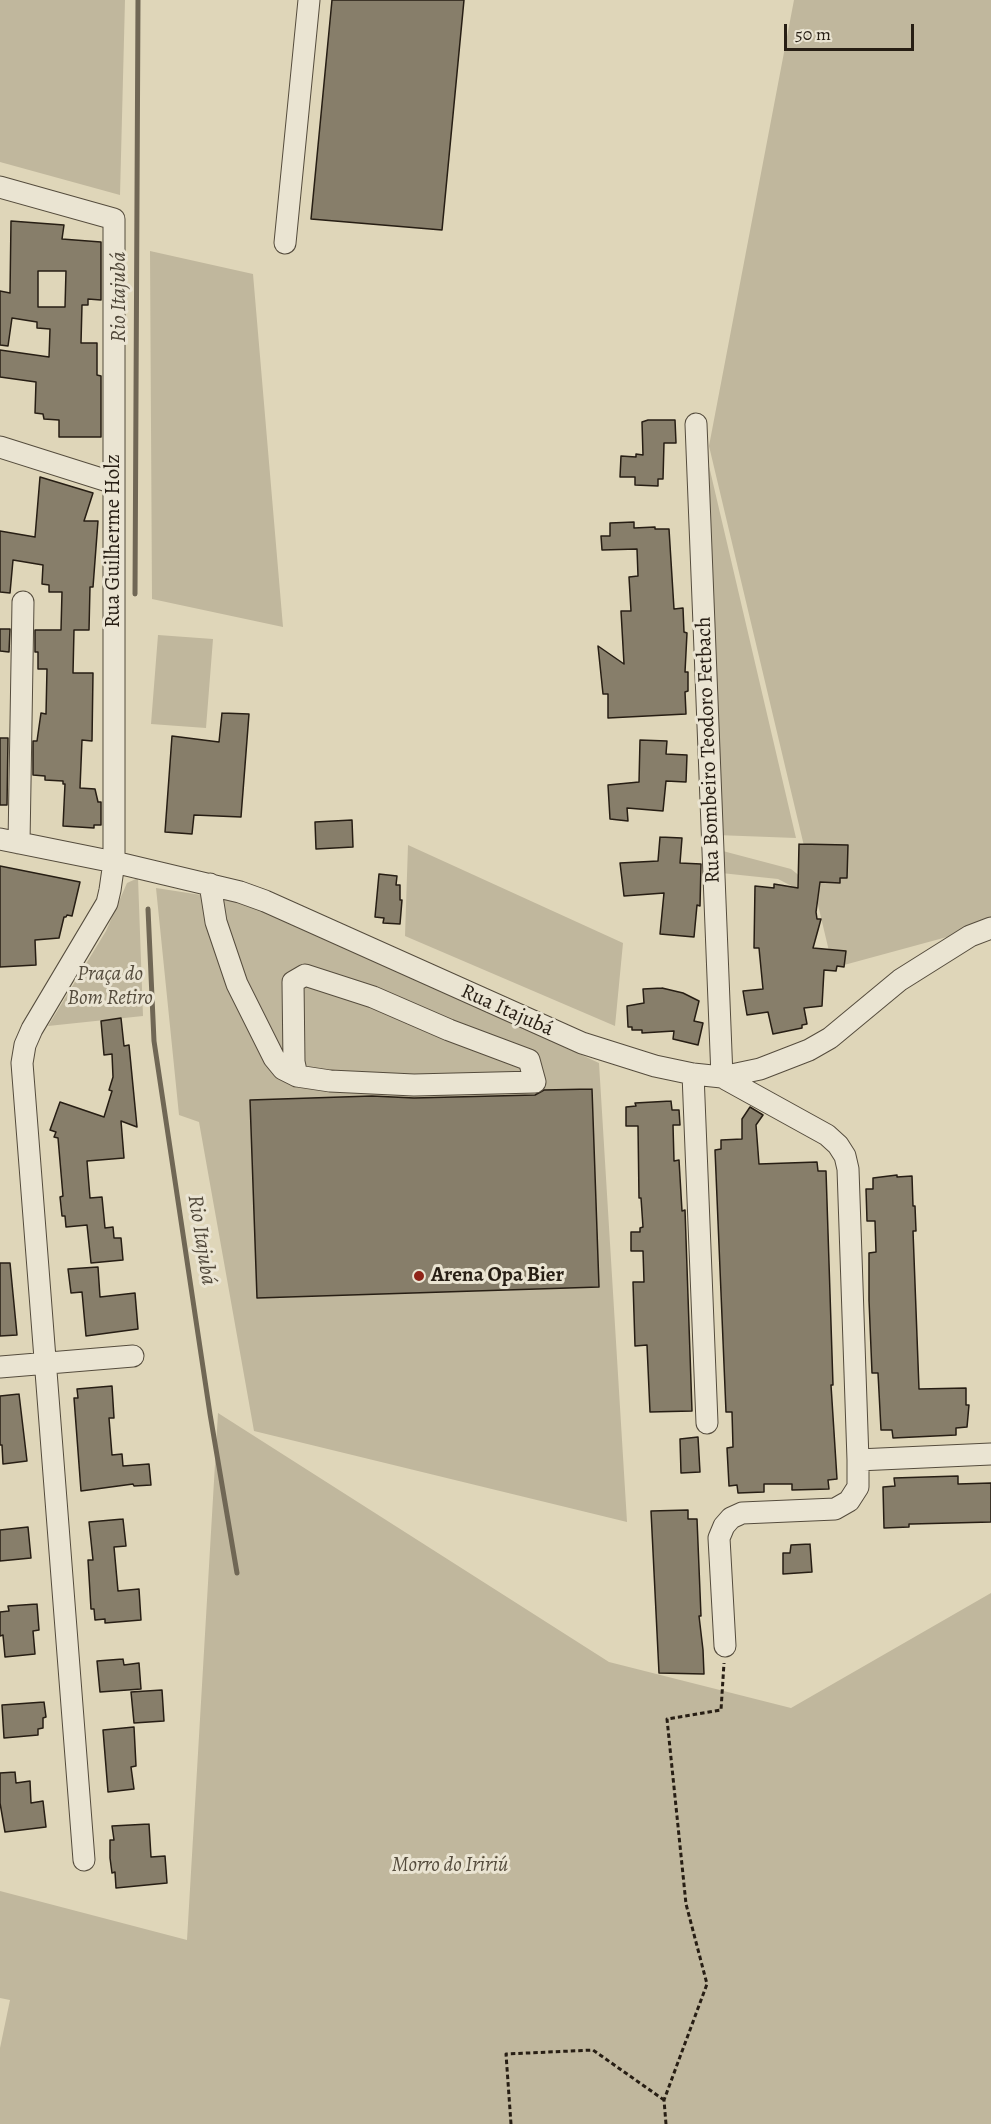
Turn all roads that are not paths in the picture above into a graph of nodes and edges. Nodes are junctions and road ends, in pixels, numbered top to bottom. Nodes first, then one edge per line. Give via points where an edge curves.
1 (309, 0) edge
2 (0, 187) edge
3 (285, 243) dead end
4 (696, 424) dead end
5 (0, 447) edge
6 (114, 483) junction
7 (23, 602) dead end
8 (10, 841) edge
9 (114, 862) junction
10 (210, 884) junction
11 (991, 928) edge
12 (693, 1074) junction
13 (297, 1076) junction
14 (722, 1077) junction
15 (133, 1356) dead end
16 (0, 1367) edge
17 (45, 1369) junction
18 (707, 1423) dead end
19 (991, 1454) edge
20 (858, 1460) junction
21 (725, 1647) road end
22 (84, 1860) dead end

1 - 3 street
2 - 6 street, Rua Guilherme Holz via 114,219
4 - 14 street, Rua Bombeiro Teodoro Fetbach
5 - 6 street
6 - 9 street, Rua Guilherme Holz
7 - 8 street
8 - 9 street, Rua Itajubá
9 - 10 street, Rua Itajubá
9 - 17 street, Rua Guilherme Holz via 107,903 32,1029 22,1063
10 - 12 street, Rua Itajubá via 265,901 572,1039
10 - 13 street via 216,922 237,984 274,1058 283,1069
11 - 14 street, Rua Itajubá via 970,936 900,980 830,1038 809,1050 760,1070
12 - 14 street, Rua Itajubá
12 - 18 street
13 - 13 street via 414,1085 535,1082 529,1060 373,997 305,975 293,982
14 - 20 street via 827,1135 845,1156
15 - 17 street
16 - 17 street
17 - 22 street, Rua Guilherme Holz
19 - 20 street
20 - 21 street via 858,1487 849,1501 835,1509 742,1513 724,1526 719,1538

